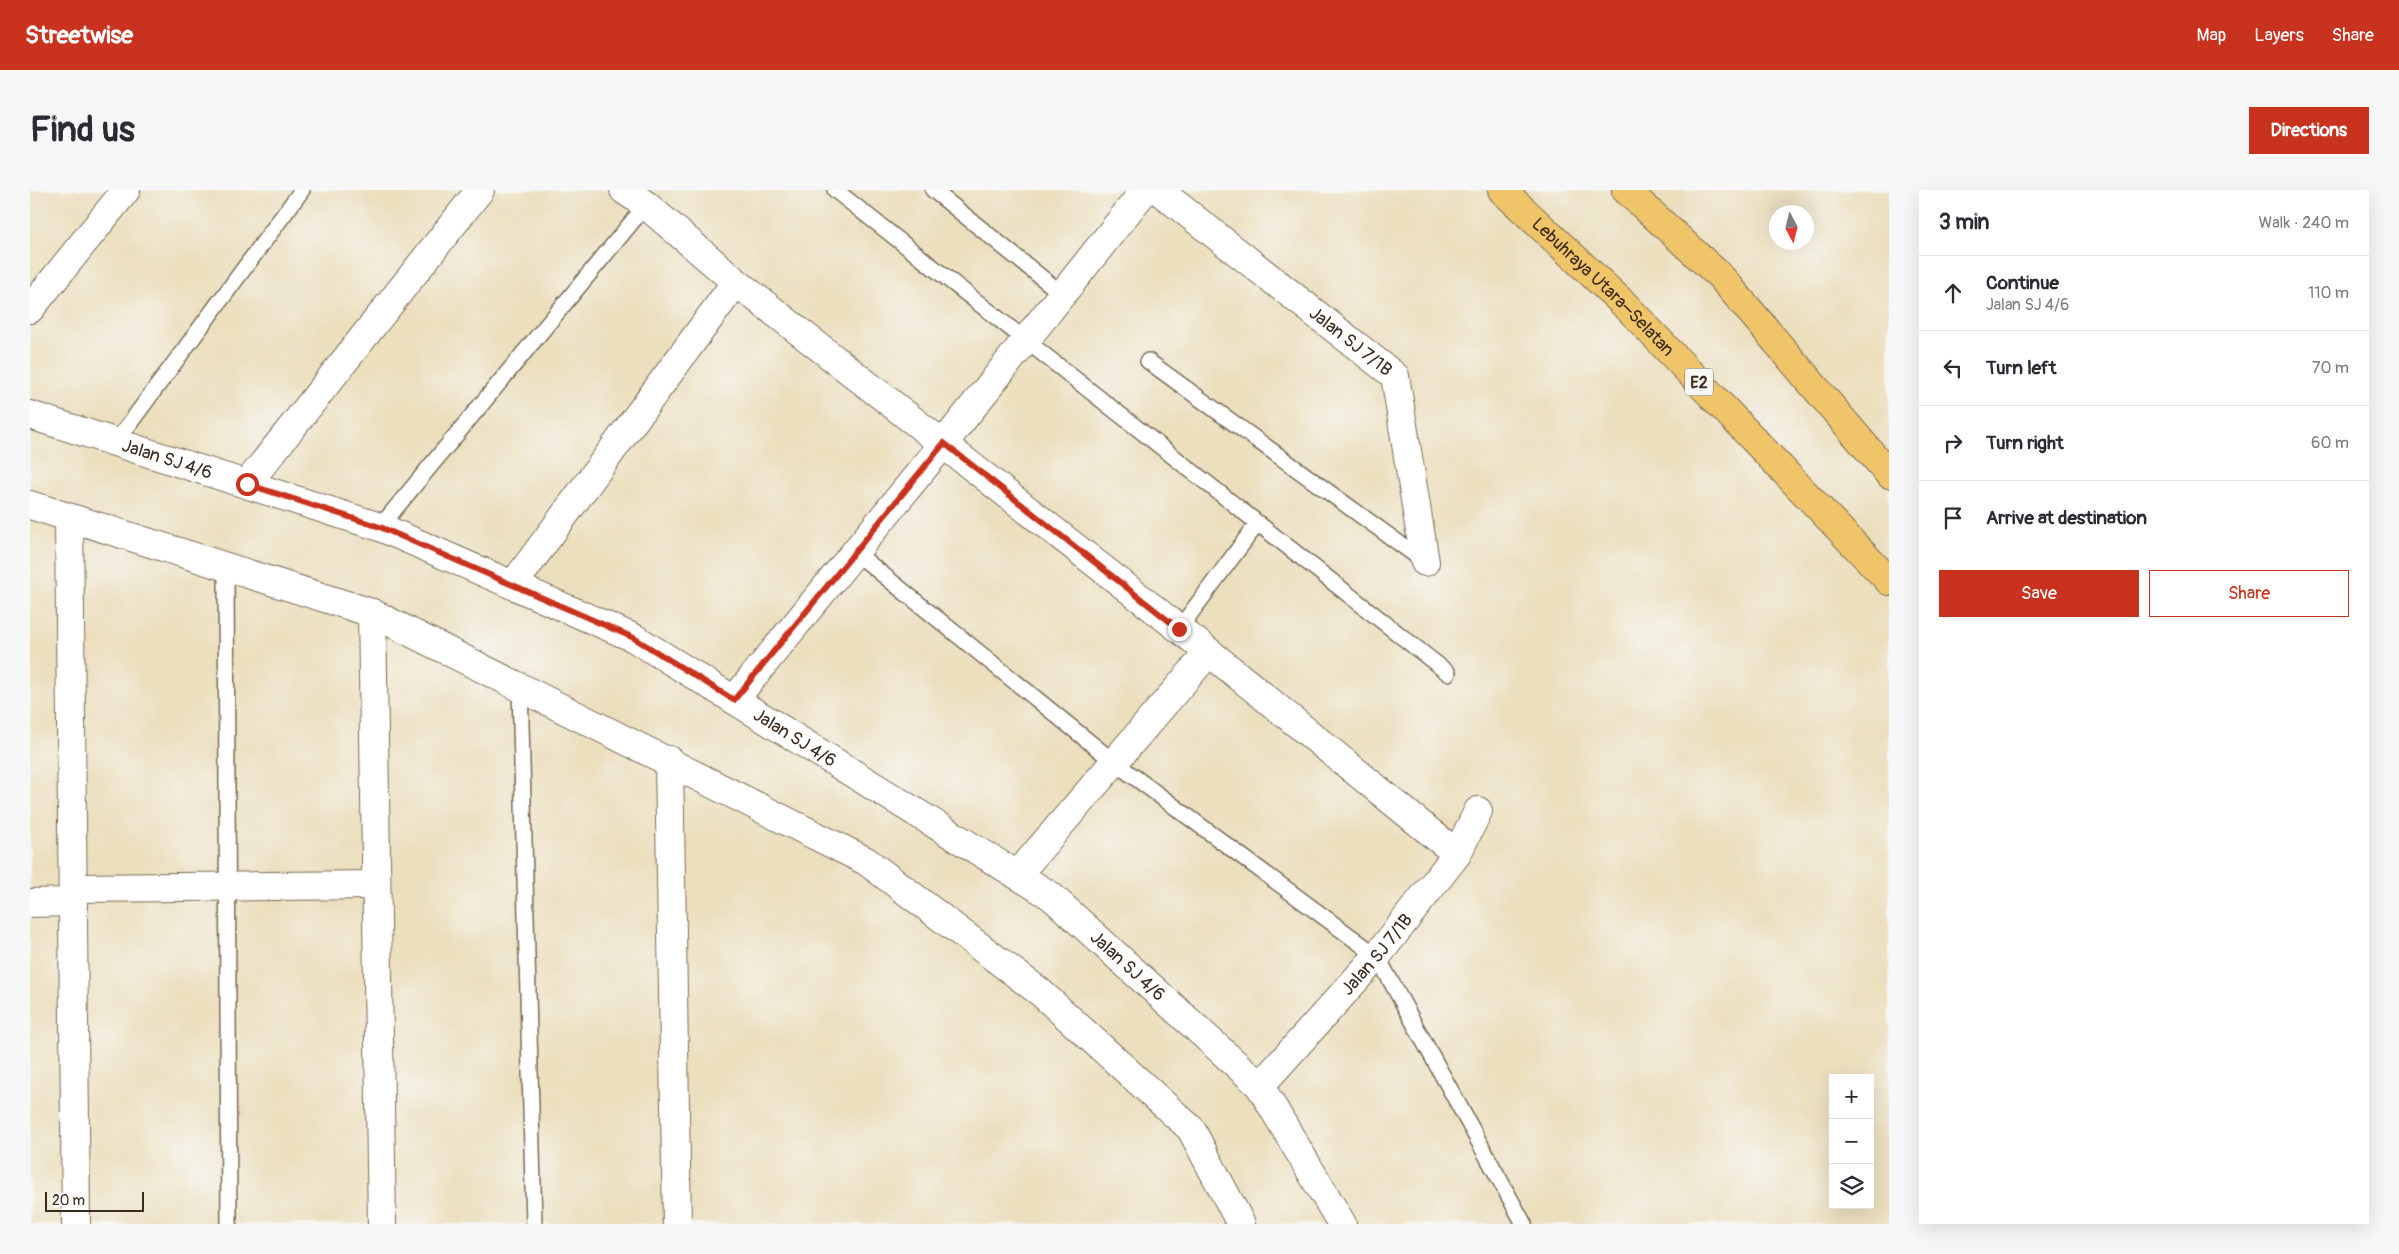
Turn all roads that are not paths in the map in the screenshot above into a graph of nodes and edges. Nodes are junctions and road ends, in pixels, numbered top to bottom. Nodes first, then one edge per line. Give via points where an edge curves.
1 (126, 190) edge
2 (302, 190) edge
3 (480, 190) edge
4 (835, 190) edge
5 (933, 190) edge
6 (1145, 190) edge
7 (1158, 190) edge
8 (1502, 190) edge
9 (1626, 190) edge
10 (643, 195) edge
11 (736, 282) junction
12 (1062, 294) junction
13 (30, 309) edge
14 (1026, 340) junction
15 (1148, 361) dead end
16 (30, 414) edge
17 (116, 442) junction
18 (944, 443) junction
19 (1889, 474) edge
20 (247, 484) junction
21 (30, 505) edge
22 (69, 518) junction
23 (1257, 524) junction
24 (380, 527) junction
25 (855, 552) junction
26 (1425, 562) joint
27 (226, 566) junction
28 (1889, 581) edge
29 (513, 585) junction
30 (372, 613) junction
31 (1179, 629) junction
32 (1209, 652) junction
33 (1448, 673) dead end
34 (520, 686) junction
35 (734, 700) junction
36 (669, 760) junction
37 (1114, 762) junction
38 (1478, 811) dead end
39 (1457, 854) junction
40 (1017, 874) junction
41 (376, 885) junction
42 (227, 886) junction
43 (73, 895) junction
44 (30, 903) edge
45 (1378, 956) junction
46 (1260, 1086) junction
47 (76, 1224) edge
48 (229, 1224) edge
49 (382, 1224) edge
50 (534, 1224) edge
51 (677, 1224) edge
52 (1241, 1224) edge
53 (1342, 1224) edge
54 (1524, 1224) edge

1 - 13 street
2 - 17 lane
3 - 20 street
4 - 14 lane
5 - 12 lane
6 - 12 street
7 - 26 street, Jalan SJ 7/1B via 1395,376
8 - 28 highway, Lebuhraya Utara–Selatan / E2 via 1627,307
9 - 19 highway via 1721,277
10 - 11 street
10 - 24 lane
11 - 18 street
11 - 29 street
12 - 14 street
14 - 18 street
14 - 23 lane
15 - 26 lane
16 - 17 street, Jalan SJ 4/6
17 - 20 street, Jalan SJ 4/6
18 - 25 street
18 - 31 street
20 - 24 street, Jalan SJ 4/6
21 - 22 street
22 - 27 street
22 - 43 street
23 - 31 lane
23 - 33 lane
24 - 29 street, Jalan SJ 4/6
25 - 35 street
25 - 37 lane
27 - 30 street
27 - 42 lane
29 - 35 street, Jalan SJ 4/6 via 634,638
30 - 34 street
30 - 41 street
31 - 32 street
32 - 37 street
32 - 39 street
34 - 36 street
34 - 50 lane
35 - 40 street, Jalan SJ 4/6
36 - 51 street
36 - 52 street via 866,861 1040,992 1191,1129
37 - 40 street
37 - 45 lane
38 - 39 street, Jalan SJ 7/1B
39 - 45 street, Jalan SJ 7/1B
40 - 46 street, Jalan SJ 4/6 via 1051,896
41 - 42 street
41 - 49 street
42 - 43 street
42 - 48 lane
43 - 44 street
43 - 47 street
45 - 46 street, Jalan SJ 7/1B
45 - 54 lane
46 - 53 street, Jalan SJ 4/6

